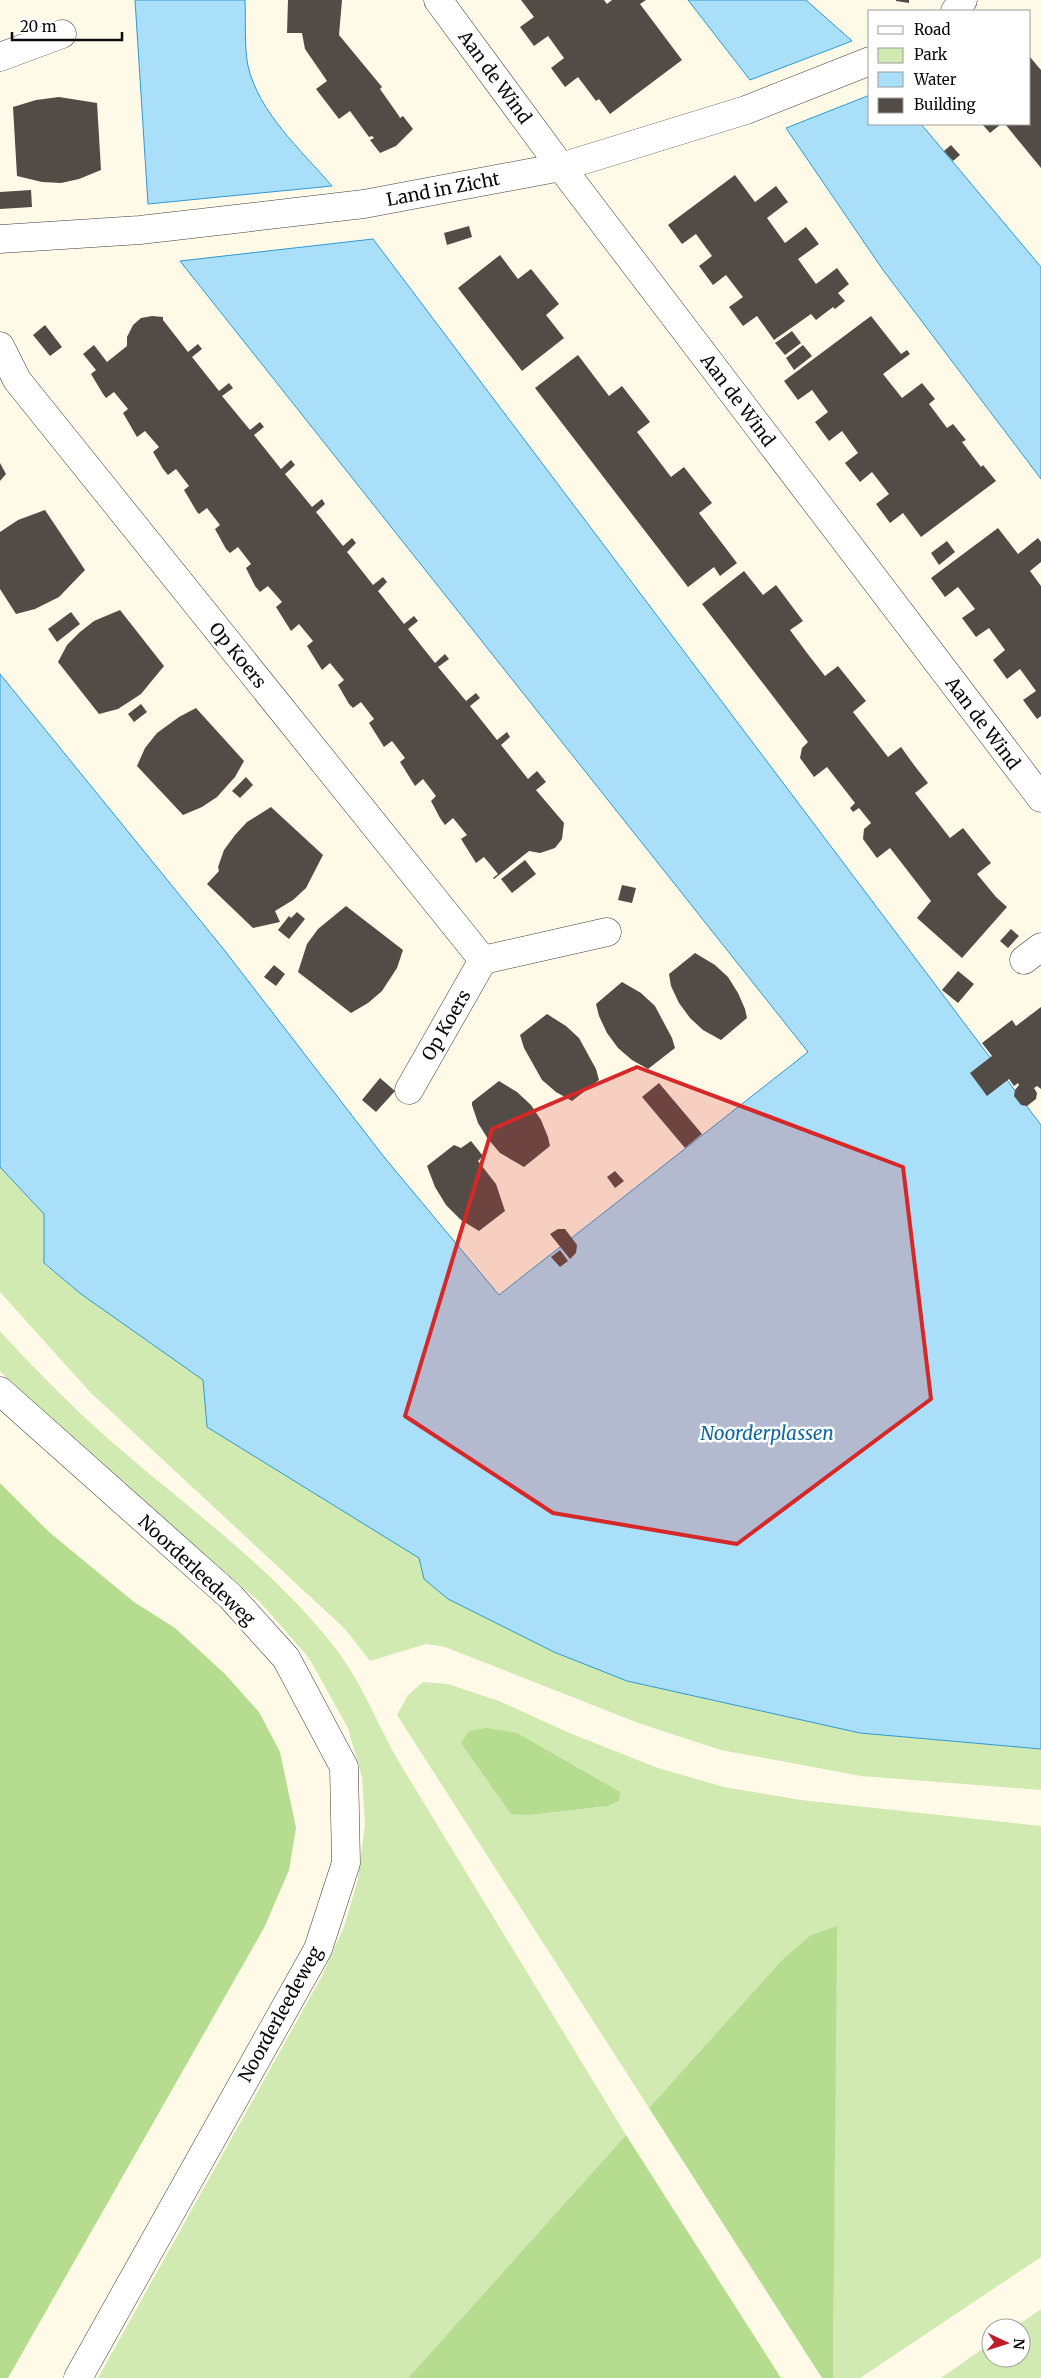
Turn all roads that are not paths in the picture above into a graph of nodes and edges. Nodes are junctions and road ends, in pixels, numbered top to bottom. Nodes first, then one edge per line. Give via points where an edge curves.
1 (438, 0) edge
2 (62, 34) dead end
3 (0, 57) edge
4 (868, 62) edge
5 (561, 167) junction
6 (0, 239) edge
7 (0, 346) edge
8 (1041, 798) edge
9 (607, 932) dead end
10 (483, 960) junction
11 (409, 1090) dead end
12 (0, 1391) edge
13 (78, 2378) edge

1 - 5 street, Aan de Wind
2 - 3 street
4 - 5 street, Land in Zicht via 746,110
5 - 6 street, Land in Zicht via 364,204 140,230
5 - 8 street, Aan de Wind
7 - 10 street, Op Koers via 17,380
9 - 10 street
10 - 11 street, Op Koers
12 - 13 street, Noorderleedeweg via 237,1604 286,1658 344,1767 346,1863 318,1949

